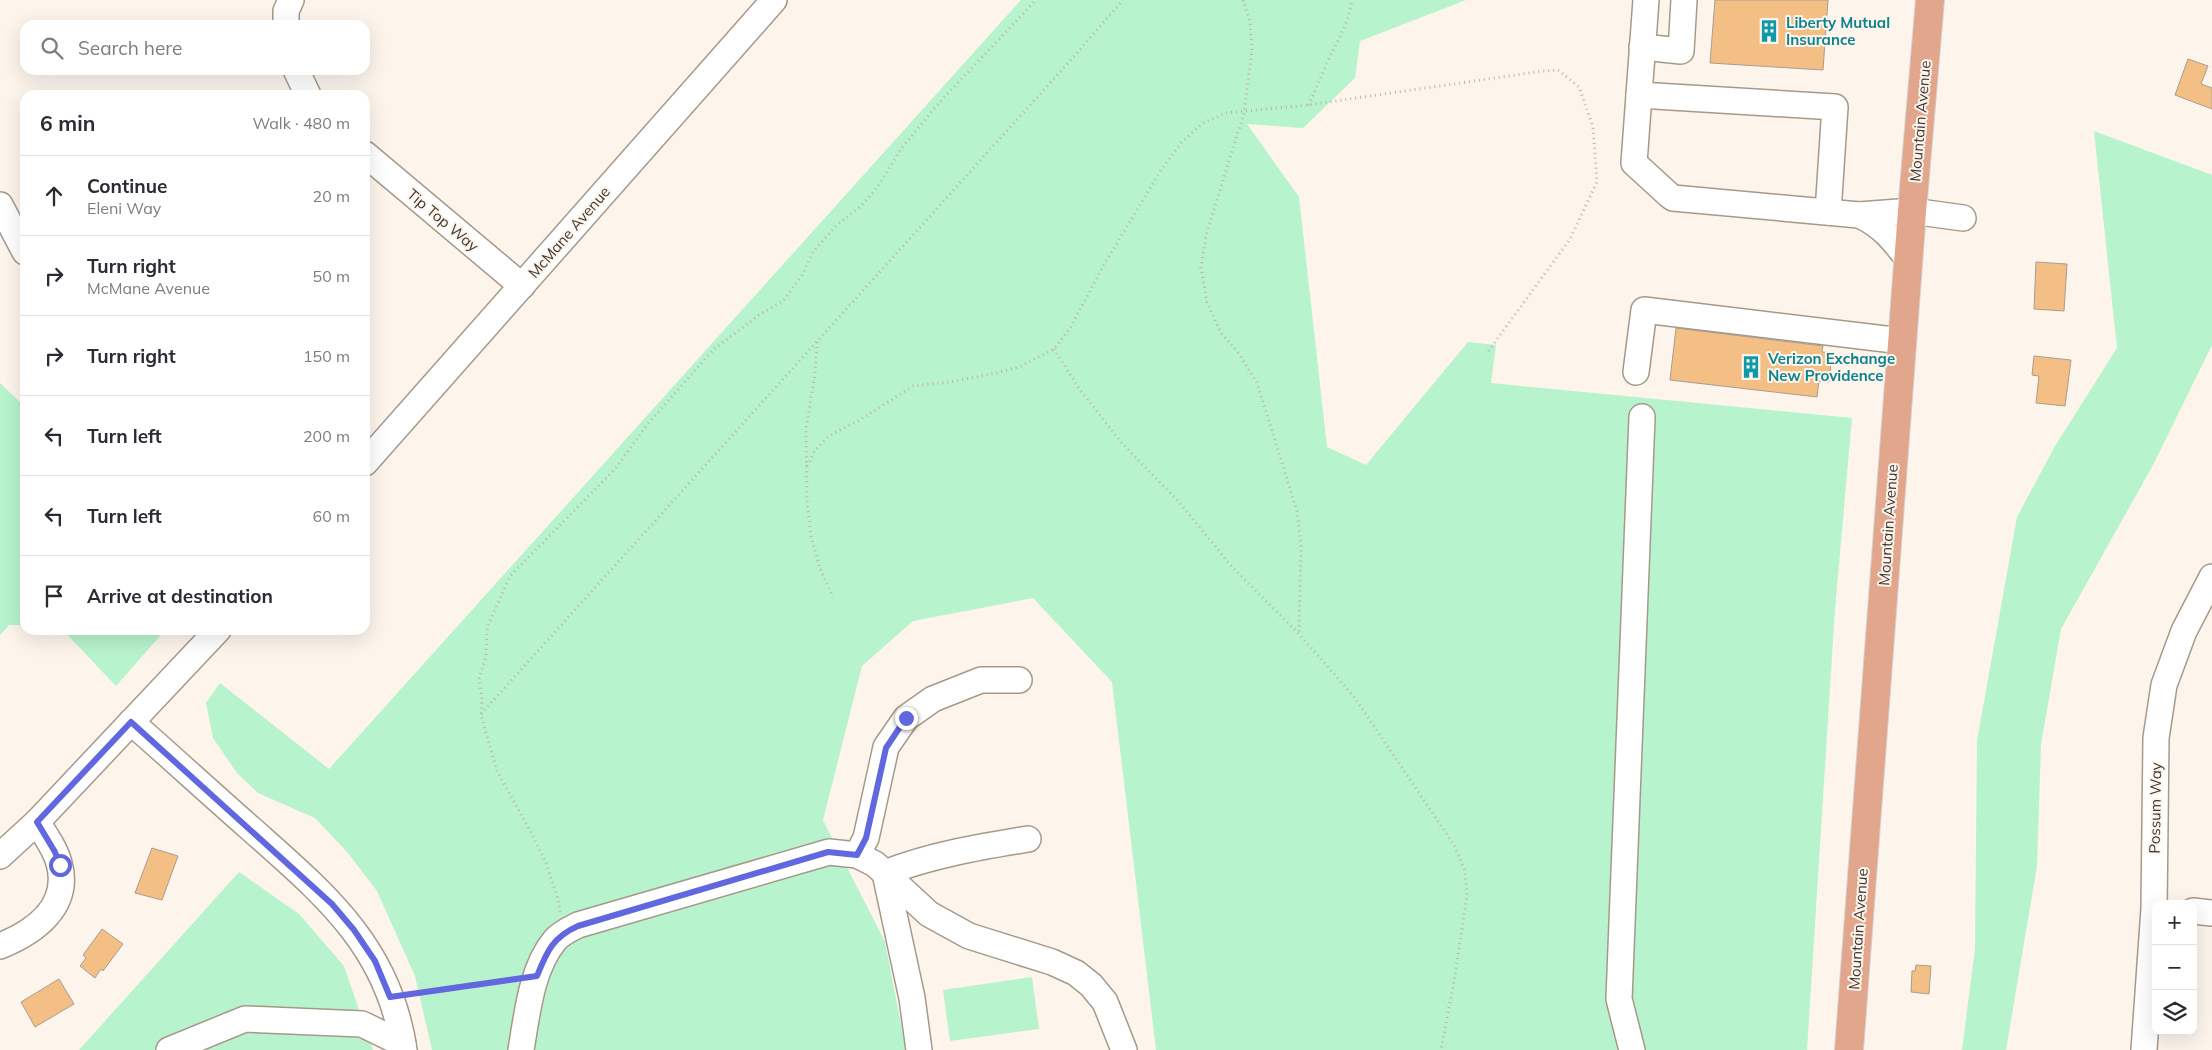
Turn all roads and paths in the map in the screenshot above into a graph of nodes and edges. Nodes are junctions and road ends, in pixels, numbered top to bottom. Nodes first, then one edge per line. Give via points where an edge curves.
1 (290, 0) edge
2 (774, 0) edge
3 (1036, 0) edge
4 (1123, 0) edge
5 (1243, 0) edge
6 (1352, 0) edge
7 (1646, 0) edge
8 (1684, 0) edge
9 (1928, 4) edge
10 (286, 20) edge
11 (1642, 48) junction
12 (298, 75) edge
13 (306, 90) edge
14 (1639, 95) junction
15 (1308, 105) junction
16 (1244, 113) junction
17 (370, 158) edge
18 (0, 205) edge
19 (1912, 211) junction
20 (1828, 212) junction
21 (1859, 215) junction
22 (1964, 218) dead end
23 (20, 243) edge
24 (1908, 259) junction
25 (522, 286) junction
26 (817, 341) junction
27 (1902, 341) junction
28 (1054, 349) junction
29 (1487, 353) dead end
30 (1636, 372) dead end
31 (1642, 417) dead end
32 (370, 458) edge
33 (807, 466) junction
34 (2212, 577) edge
35 (833, 597) dead end
36 (1299, 634) junction
37 (213, 635) edge
38 (1019, 680) dead end
39 (481, 714) junction
40 (131, 722) junction
41 (37, 822) junction
42 (1028, 839) dead end
43 (857, 855) junction
44 (0, 856) edge
45 (885, 874) junction
46 (2155, 900) edge
47 (922, 907) junction
48 (2197, 911) edge
49 (2212, 913) edge
50 (894, 922) junction
51 (564, 932) junction
52 (2152, 945) edge
53 (0, 946) edge
54 (537, 976) junction
55 (390, 997) junction
56 (403, 1047) edge
57 (168, 1050) edge
58 (522, 1050) edge
59 (919, 1050) edge
60 (1124, 1050) edge
61 (1441, 1050) edge
62 (1632, 1050) edge
63 (1849, 1050) edge
64 (2144, 1050) edge

1 - 10 street
2 - 25 street, McMane Avenue
3 - 39 path via 938,104 862,205 836,226 813,252 784,301 758,315 714,349 652,419 615,469 510,576 487,628 486,656 479,679
4 - 26 path
5 - 16 path via 1250,21 1252,50
6 - 15 path via 1349,18
7 - 11 street
8 - 11 street via 1681,50
9 - 19 main road, Mountain Avenue
11 - 14 street
12 - 13 street
14 - 20 street via 1634,163 1673,198
14 - 20 street via 1835,107
15 - 16 path
15 - 29 path via 1542,70 1558,70 1579,87 1593,127 1597,182 1570,239
16 - 28 path via 1226,113 1203,123 1181,143 1161,170 1070,328
16 - 36 path via 1206,235 1201,268 1207,302 1221,333 1238,352 1257,383 1297,512 1301,545
17 - 25 street, Tip Top Way
18 - 23 street
19 - 21 street
19 - 22 street
19 - 24 main road, Mountain Avenue
20 - 21 street
21 - 24 street via 1882,228
24 - 27 main road, Mountain Avenue
25 - 32 street, McMane Avenue
26 - 33 path via 806,429
26 - 39 path
27 - 30 street via 1644,310
27 - 63 main road, Mountain Avenue
28 - 33 path via 1021,366 997,373 913,386 829,436
28 - 36 path via 1078,388 1121,442 1180,502 1233,568
31 - 62 street via 1619,999
33 - 35 path via 807,503 812,536 820,570
34 - 46 street, Possum Way via 2184,631 2164,685 2156,738
36 - 61 path via 1354,698 1454,845 1465,872 1467,896
37 - 40 street
38 - 43 street via 981,680 933,699 906,718 886,748 866,838
39 - 51 path via 497,771 546,863
40 - 41 street
40 - 55 street via 332,904 375,961
41 - 44 street
41 - 53 street via 60,865 61,894 33,930
42 - 45 street via 969,848
43 - 45 street via 875,864
43 - 51 street via 828,852
45 - 47 street
45 - 50 street
47 - 50 street
47 - 60 street via 969,936 1044,959 1076,973 1091,984 1106,1002
48 - 49 street
50 - 59 street via 912,998
51 - 54 street via 552,945
52 - 64 street, Possum Way
54 - 55 path
54 - 58 street
55 - 56 street
56 - 57 street via 362,1024 245,1019

